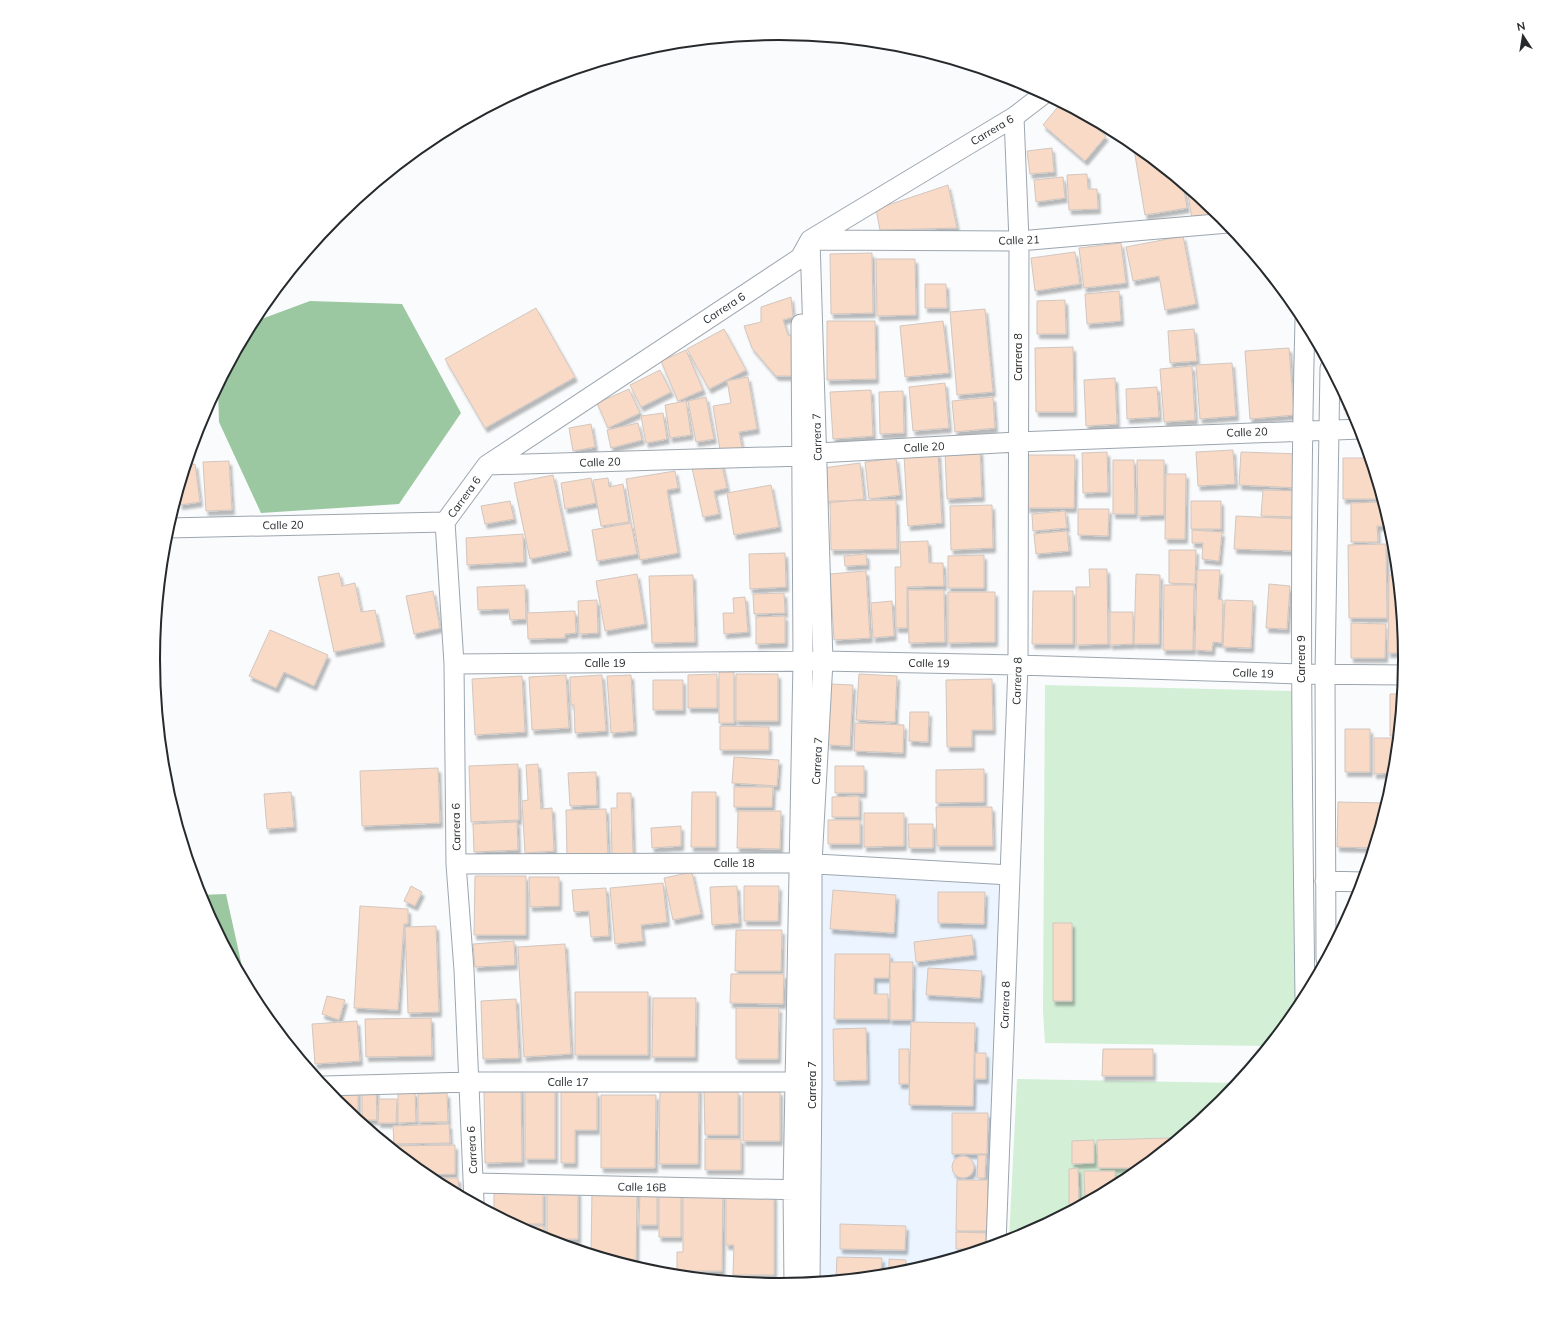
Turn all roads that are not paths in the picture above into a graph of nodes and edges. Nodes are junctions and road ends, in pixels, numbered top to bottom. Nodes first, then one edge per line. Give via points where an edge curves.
1 (1039, 98) edge
2 (1014, 117) junction
3 (1220, 224) edge
4 (810, 240) junction
5 (1019, 241) junction
6 (800, 258) junction
7 (1305, 332) edge
8 (1330, 376) edge
9 (1329, 429) junction
10 (1354, 429) edge
11 (1302, 430) junction
12 (1017, 442) junction
13 (810, 454) junction
14 (487, 465) junction
15 (445, 522) junction
16 (175, 528) edge
17 (803, 661) junction
18 (823, 661) junction
19 (454, 664) junction
20 (1018, 665) junction
21 (1301, 674) junction
22 (1325, 674) junction
23 (1398, 675) edge
24 (805, 863) junction
25 (456, 864) junction
26 (1010, 875) junction
27 (1325, 881) junction
28 (1357, 882) edge
29 (1326, 950) edge
30 (1304, 988) edge
31 (469, 1082) junction
32 (804, 1082) junction
33 (332, 1086) edge
34 (474, 1183) junction
35 (802, 1190) junction
36 (474, 1197) edge
37 (996, 1238) edge
38 (810, 1277) edge
39 (795, 1278) edge

1 - 2 street, Carrera 6
2 - 4 street, Carrera 6
2 - 5 street, Carrera 8
3 - 5 street, Calle 21
4 - 5 street, Calle 21
4 - 6 street, Carrera 6
4 - 13 street, Carrera 7
5 - 12 street, Carrera 8
6 - 13 street, Carrera 7
6 - 14 street, Carrera 6
7 - 11 street, Carrera 9
8 - 9 street
9 - 10 street, Calle 20
9 - 11 street, Calle 20
9 - 22 street
11 - 12 street, Calle 20
11 - 21 street, Carrera 9
12 - 13 street, Calle 20
12 - 20 street, Carrera 8
13 - 14 street, Calle 20
13 - 17 street, Carrera 7
13 - 18 street, Carrera 7
14 - 15 street, Carrera 6
15 - 16 street, Calle 20
15 - 19 street, Carrera 6
17 - 18 street, Calle 19
17 - 19 street, Calle 19
17 - 24 street, Carrera 7
18 - 20 street, Calle 19
18 - 24 street, Carrera 7
19 - 25 street, Carrera 6
20 - 21 street, Calle 19
20 - 26 street, Carrera 8
21 - 22 street, Calle 19
21 - 30 street, Carrera 9
22 - 23 street, Calle 19
22 - 27 street
24 - 25 street, Calle 18
24 - 26 street, Calle 18
24 - 32 street, Carrera 7
25 - 31 street, Carrera 6
26 - 37 street, Carrera 8
27 - 28 street
27 - 29 street
31 - 32 street, Calle 17
31 - 33 street, Calle 17
31 - 34 street, Carrera 6
32 - 35 street, Carrera 7
34 - 35 street, Calle 16B
34 - 36 street, Carrera 6
35 - 38 street, Carrera 7
35 - 39 street, Carrera 7

